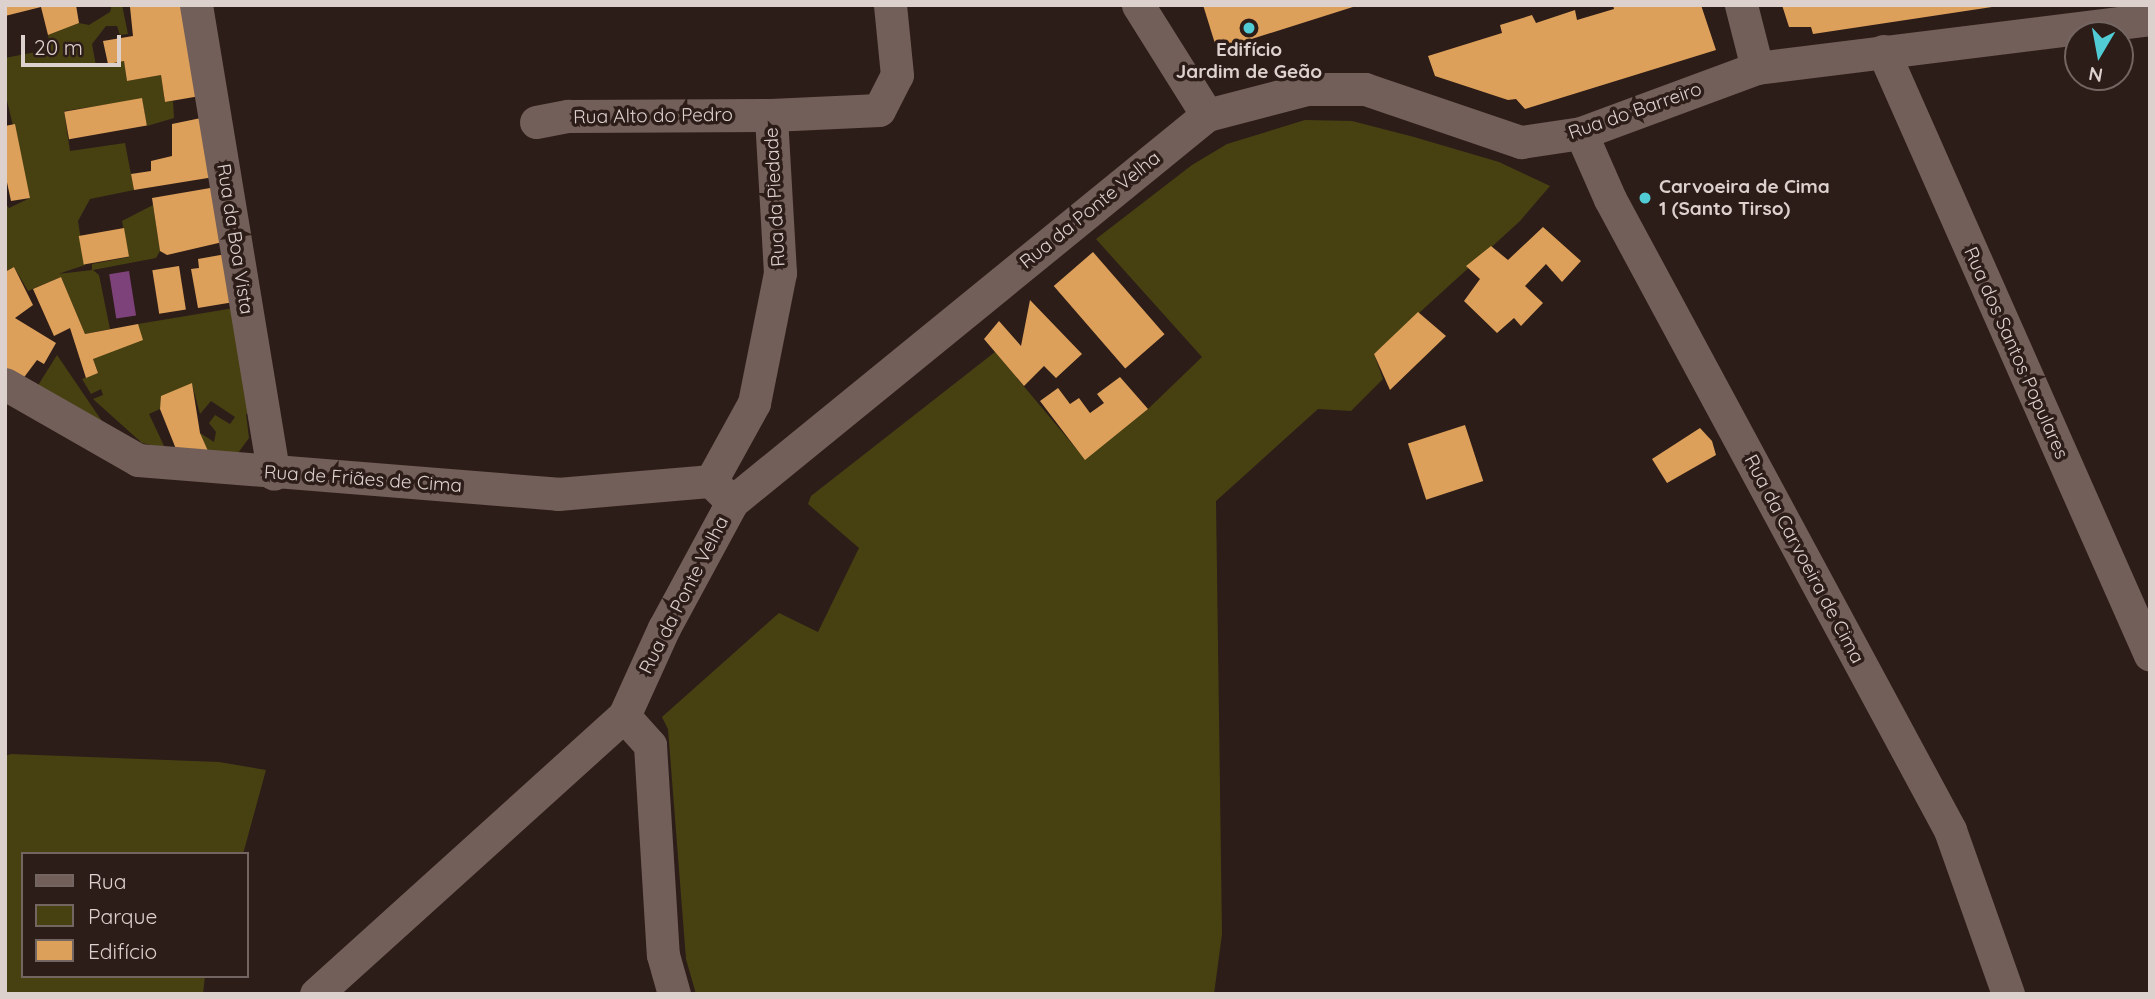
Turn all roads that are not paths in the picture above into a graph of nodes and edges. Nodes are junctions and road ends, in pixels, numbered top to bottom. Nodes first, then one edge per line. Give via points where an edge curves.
1 (196, 5) edge
2 (890, 5) edge
3 (1138, 5) edge
4 (1741, 5) edge
5 (2077, 18) edge
6 (2150, 19) edge
7 (1883, 51) junction
8 (1757, 68) junction
9 (771, 115) junction
10 (1207, 115) junction
11 (536, 122) dead end
12 (1581, 132) junction
13 (5, 384) edge
14 (274, 474) junction
15 (722, 492) junction
16 (2150, 655) edge
17 (624, 716) junction
18 (316, 994) edge
19 (674, 994) edge
20 (2008, 994) edge

1 - 14 street, Rua da Boa Vista
2 - 9 street, Rua da Piedade via 897,75 879,110
3 - 10 street
4 - 8 street
5 - 6 street, Rua do Barreiro
5 - 7 street, Rua do Barreiro
7 - 8 street, Rua do Barreiro
7 - 16 street, Rua dos Santos Populares
8 - 12 street, Rua do Barreiro
9 - 11 street, Rua Alto do Pedro via 569,116
9 - 15 street, Rua da Piedade via 780,273 754,403
10 - 12 street, Rua do Barreiro via 1307,89 1365,89 1521,142
10 - 15 street, Rua da Ponte Velha
12 - 20 street, Rua da Carvoeira de Cima via 1610,199 1951,830
13 - 14 street, Rua de Friães de Cima via 138,460
14 - 15 street, Rua de Friães de Cima via 379,477 558,494
15 - 17 street, Rua da Ponte Velha
17 - 18 street, Rua da Ponte Velha
17 - 19 street via 650,744 663,955

